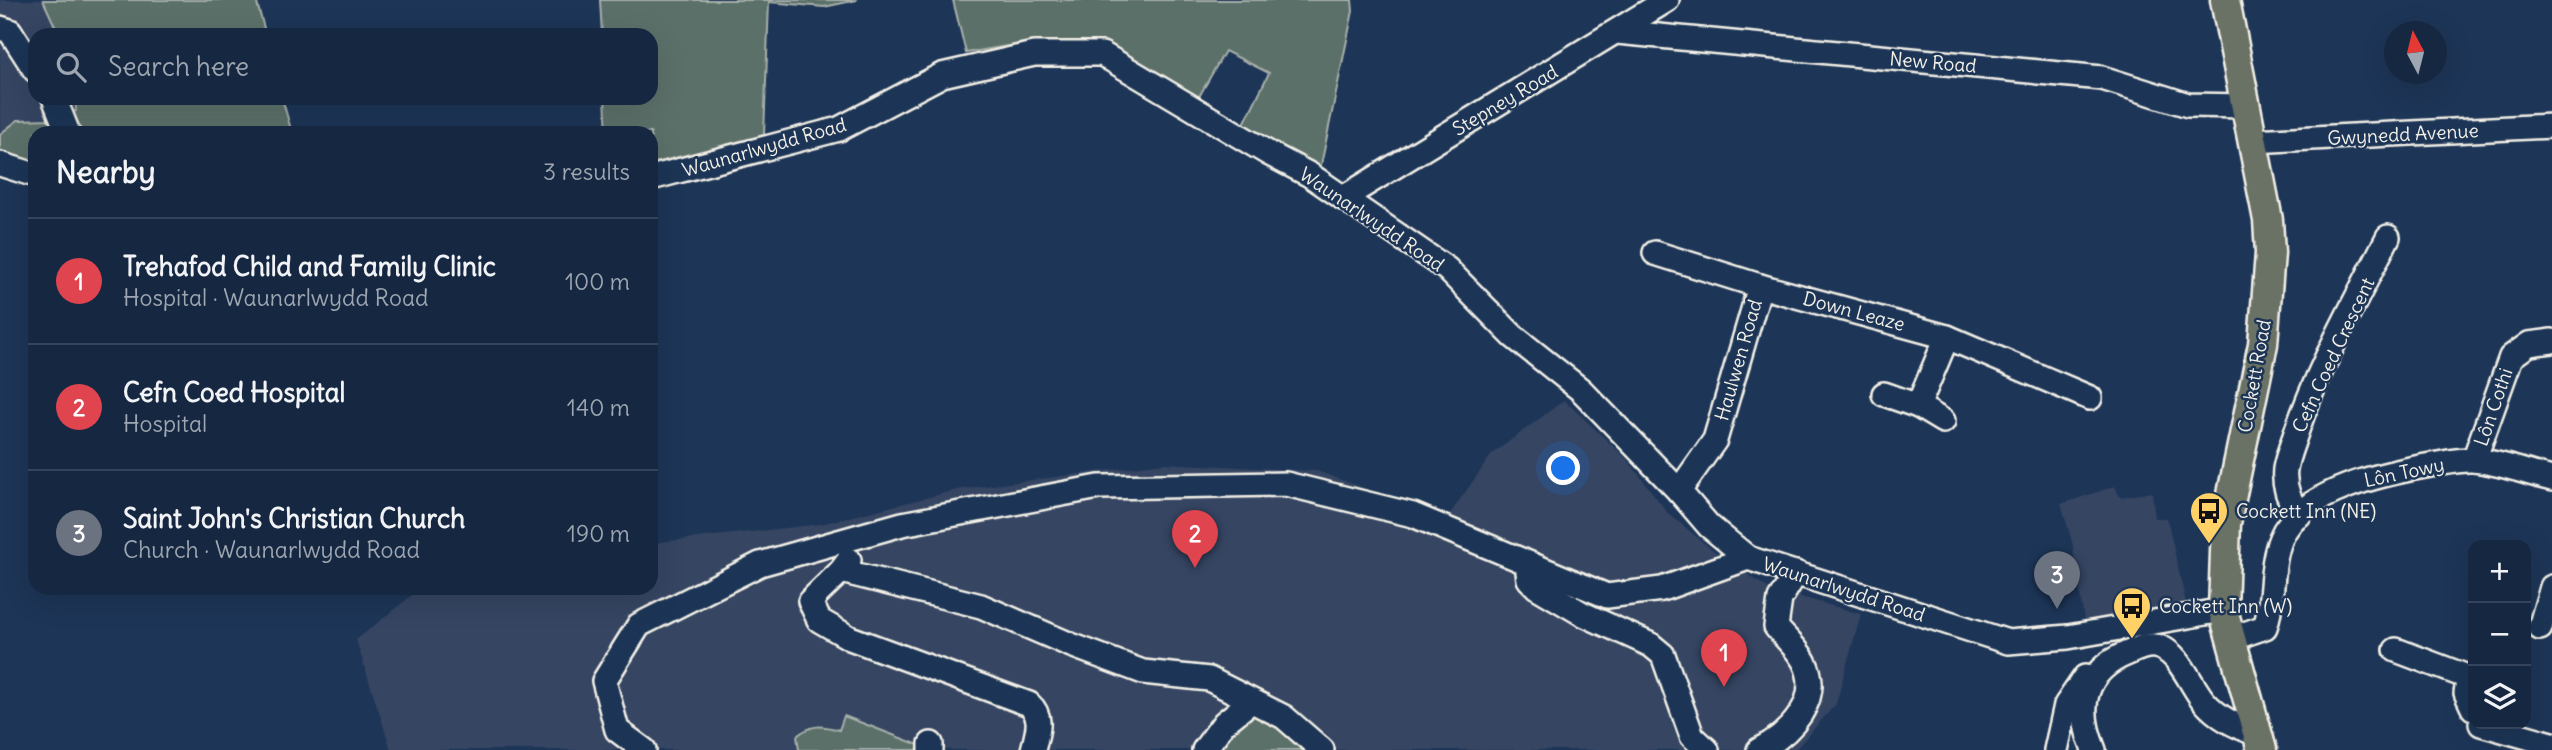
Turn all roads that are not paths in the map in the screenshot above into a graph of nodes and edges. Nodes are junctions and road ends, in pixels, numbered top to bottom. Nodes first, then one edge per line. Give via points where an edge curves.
1 (1667, 0) edge
2 (2225, 0) edge
3 (0, 28) edge
4 (1617, 32) junction
5 (28, 60) edge
6 (57, 105) edge
7 (2246, 106) junction
8 (65, 126) edge
9 (2552, 126) edge
10 (2253, 141) junction
11 (0, 164) edge
12 (28, 173) edge
13 (658, 176) edge
14 (1343, 198) junction
15 (2388, 237) dead end
16 (1655, 253) dead end
17 (1760, 286) junction
18 (1947, 337) junction
19 (2552, 341) edge
20 (1884, 394) dead end
21 (2090, 398) dead end
22 (1918, 406) junction
23 (1943, 421) dead end
24 (2474, 460) junction
25 (2552, 479) edge
26 (1679, 491) junction
27 (2299, 515) junction
28 (866, 534) junction
29 (1748, 558) junction
30 (1530, 564) junction
31 (841, 571) junction
32 (1796, 573) junction
33 (2552, 587) edge
34 (2223, 610) junction
35 (2540, 628) dead end
36 (2230, 639) junction
37 (2396, 650) dead end
38 (2109, 661) junction
39 (2468, 677) edge
40 (1250, 702) junction
41 (2499, 729) edge
42 (2259, 742) edge
43 (2552, 744) edge
44 (645, 750) edge
45 (1033, 750) edge
46 (1204, 750) edge
47 (1322, 750) edge
48 (1707, 750) edge
49 (1759, 750) edge
50 (2056, 750) edge
51 (2094, 750) edge

1 - 4 street, Stepney Road
2 - 7 main road, Cockett Road
3 - 5 street via 10,32
4 - 7 street, New Road via 2102,78 2188,105
4 - 14 street, Stepney Road
6 - 8 street
7 - 10 main road, Cockett Road
9 - 10 street, Gwynedd Avenue
10 - 34 main road, Cockett Road via 2270,253 2263,344 2226,523
11 - 12 street
13 - 14 street, Waunarlwydd Road via 839,129 942,75 1034,54 1102,54
14 - 26 street, Waunarlwydd Road via 1447,269 1513,336 1581,390
15 - 27 street, Cefn Coed Crescent via 2317,380 2291,448 2286,489
16 - 17 street, Haulwen Road
17 - 18 street, Down Leaze
17 - 26 street, Haulwen Road via 1715,440
18 - 21 street, Down Leaze
18 - 22 street
19 - 24 street, Lôn Cothi via 2529,344 2511,357
20 - 22 street
22 - 23 street
24 - 25 street, Lôn Towy
24 - 27 street, Lôn Towy via 2357,482
26 - 29 street, Waunarlwydd Road via 1709,526
27 - 36 street, Lôn Towy via 2282,536 2265,627
28 - 30 street via 1099,487 1286,484 1413,515
28 - 31 street
28 - 44 street via 760,564 639,625 604,681 617,730
29 - 30 street via 1662,589 1607,596
29 - 32 street, Waunarlwydd Road
30 - 48 street via 1529,579 1537,587 1663,655 1692,736
31 - 40 street via 981,606 1143,672 1209,679
31 - 45 street via 810,601 819,620 850,638 1029,704 1039,727
32 - 34 street, Waunarlwydd Road via 2008,642 2068,637
32 - 49 street via 1780,598 1776,627 1805,663 1811,680 1810,699 1784,732
33 - 35 street
34 - 36 main road, Cockett Road
36 - 42 main road, Cockett Road
37 - 39 street
38 - 42 street via 2145,646 2157,646 2177,662 2203,701
38 - 50 street via 2079,683 2066,705
38 - 51 street via 2089,688 2084,704 2084,723
40 - 46 street via 1224,723
40 - 47 street via 1284,717
41 - 43 street

